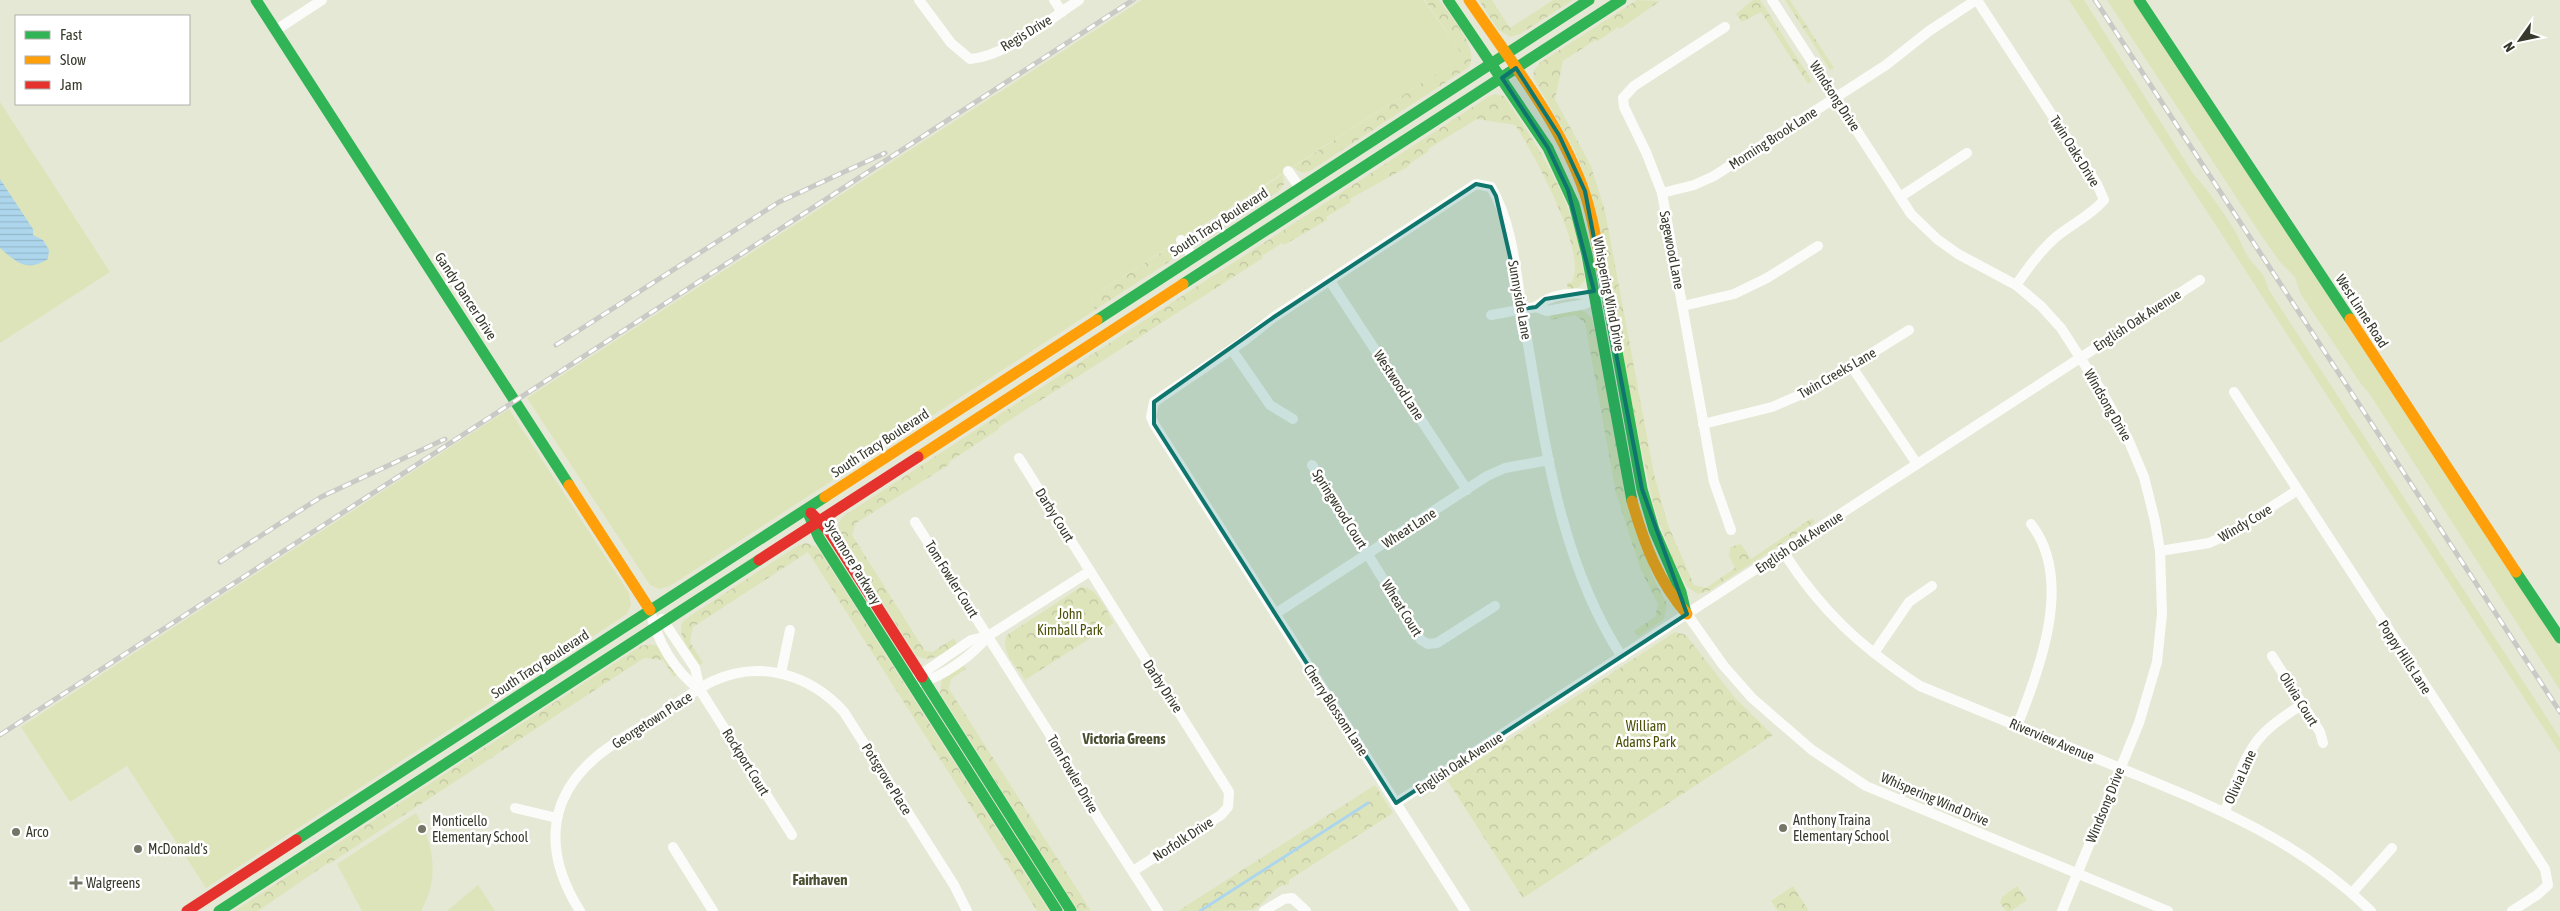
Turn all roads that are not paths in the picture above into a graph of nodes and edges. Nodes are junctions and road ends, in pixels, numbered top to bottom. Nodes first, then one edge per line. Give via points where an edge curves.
1 (256, 0) edge
2 (322, 0) edge
3 (919, 0) edge
4 (1054, 0) edge
5 (1079, 0) edge
6 (1448, 0) edge
7 (1469, 0) edge
8 (1589, 0) edge
9 (1621, 0) edge
10 (1772, 0) edge
11 (1976, 0) edge
12 (2139, 0) edge
13 (1062, 12) junction
14 (1725, 27) dead end
15 (276, 30) junction
16 (1506, 54) junction
17 (1491, 64) junction
18 (1516, 68) junction
19 (1502, 78) junction
20 (1836, 97) junction
21 (1967, 154) dead end
22 (1288, 171) dead end
23 (1300, 188) junction
24 (1662, 193) junction
25 (1900, 197) junction
26 (1181, 240) dead end
27 (1818, 246) dead end
28 (1193, 258) junction
29 (2200, 280) dead end
30 (1330, 281) junction
31 (2016, 285) junction
32 (1607, 295) junction
33 (1595, 297) junction
34 (1683, 306) junction
35 (1522, 309) junction
36 (1491, 315) dead end
37 (1909, 330) dead end
38 (1232, 350) junction
39 (2080, 358) junction
40 (1852, 367) junction
41 (2234, 392) dead end
42 (1293, 419) dead end
43 (1703, 424) junction
44 (1019, 458) dead end
45 (1549, 460) junction
46 (1917, 464) junction
47 (1312, 465) dead end
48 (1467, 490) junction
49 (2296, 491) junction
50 (806, 508) junction
51 (915, 522) dead end
52 (816, 523) junction
53 (2031, 524) dead end
54 (1731, 530) dead end
55 (2160, 551) junction
56 (1784, 553) junction
57 (1368, 554) junction
58 (1090, 572) junction
59 (1932, 586) dead end
60 (1495, 606) dead end
61 (650, 610) junction
62 (1276, 614) junction
63 (1686, 614) junction
64 (664, 621) junction
65 (654, 628) junction
66 (790, 630) dead end
67 (988, 636) junction
68 (2560, 638) edge
69 (1874, 653) junction
70 (2272, 656) dead end
71 (1622, 657) junction
72 (781, 673) junction
73 (922, 678) junction
74 (912, 684) junction
75 (700, 690) junction
76 (2302, 704) junction
77 (2017, 726) junction
78 (2323, 743) dead end
79 (2120, 768) junction
80 (1229, 802) joint
81 (1396, 803) junction
82 (515, 808) dead end
83 (2225, 811) junction
84 (557, 818) junction
85 (792, 835) dead end
86 (673, 848) dead end
87 (2392, 848) dead end
88 (1133, 871) junction
89 (2077, 875) junction
90 (2352, 893) junction
91 (187, 911) edge
92 (219, 911) edge
93 (580, 911) edge
94 (713, 911) edge
95 (967, 911) edge
96 (1057, 911) edge
97 (1071, 911) edge
98 (1158, 911) edge
99 (1264, 911) edge
100 (1306, 911) edge
101 (1465, 911) edge
102 (2062, 911) edge
103 (2168, 911) edge
104 (2371, 911) edge
105 (2512, 911) edge

1 - 15 main road, Gandy Dancer Drive
2 - 15 street
3 - 13 street, Regis Drive via 951,43 970,59 982,58 1022,39
4 - 13 street
5 - 13 street, Regis Drive
6 - 17 main road, Whispering Wind Drive
7 - 16 main road, Whispering Wind Drive
8 - 16 main road, South Tracy Boulevard
9 - 18 main road
10 - 20 street, Windsong Drive
11 - 20 street, Morning Brook Lane
11 - 31 street, Twin Oaks Drive via 2097,184 2104,200 2093,213 2057,236 2042,250
12 - 68 main road, West Linne Road
14 - 24 street, Sagewood Lane via 1634,86 1623,98
15 - 61 main road, Gandy Dancer Drive
16 - 17 main road, South Tracy Boulevard
16 - 18 main road, Whispering Wind Drive
17 - 19 main road, Whispering Wind Drive
17 - 23 main road, South Tracy Boulevard
18 - 19 main road
18 - 32 main road, Whispering Wind Drive via 1559,135 1581,180 1594,225
19 - 33 main road, Whispering Wind Drive via 1548,148 1568,190 1585,242
19 - 52 main road
20 - 24 street, Morning Brook Lane via 1714,176
20 - 25 street, Windsong Drive
21 - 25 street
22 - 23 street
23 - 28 main road, South Tracy Boulevard
24 - 34 street, Sagewood Lane
25 - 31 street, Windsong Drive via 1911,214 1936,239
26 - 28 street
27 - 34 street via 1734,294
28 - 50 main road, South Tracy Boulevard
29 - 39 street, English Oak Avenue
30 - 35 street, Sunnyside Lane via 1476,184 1490,187 1496,196 1517,276
30 - 38 street, Sunnyside Lane
30 - 48 street, Westwood Lane
31 - 39 street, Windsong Drive via 2061,328
32 - 33 street
32 - 63 main road, Whispering Wind Drive via 1642,490 1662,552 1681,592
33 - 35 street via 1583,292 1545,299 1536,307
33 - 63 main road, Whispering Wind Drive via 1635,509 1670,598
34 - 43 street, Sagewood Lane
35 - 36 street
35 - 45 street, Sunnyside Lane
37 - 40 street, Twin Creeks Lane
38 - 42 street via 1270,405
38 - 62 street, Cherry Blossom Lane via 1160,396 1152,409 1154,424
39 - 46 street, English Oak Avenue
39 - 55 street, Windsong Drive via 2101,390 2137,459 2153,512
40 - 43 street, Twin Creeks Lane via 1814,389 1772,407
40 - 46 street
41 - 49 street, Poppy Hills Lane
43 - 54 street, Sagewood Lane via 1714,482
44 - 58 street, Darby Court
45 - 48 street, Wheat Lane via 1505,468
45 - 71 street, Sunnyside Lane via 1569,543 1583,582
46 - 56 street, English Oak Avenue
47 - 57 street, Springwood Court
48 - 57 street, Wheat Lane
49 - 55 street, Windy Cove via 2231,533 2209,543
49 - 105 street, Poppy Hills Lane via 2545,869 2548,885
50 - 52 main road, Sycamore Parkway
50 - 61 main road, South Tracy Boulevard
51 - 67 street, Tom Fowler Court
52 - 64 main road
52 - 73 main road, Sycamore Parkway
52 - 74 main road, Sycamore Parkway
53 - 77 street via 2046,550 2051,588 2045,644 2036,679
55 - 79 street, Windsong Drive via 2162,614 2157,662 2139,722
56 - 63 street, English Oak Avenue
56 - 69 street, Riverview Avenue via 1820,603 1842,627
57 - 60 street, Wheat Court via 1421,640 1428,644 1437,643
57 - 62 street, Wheat Lane
58 - 67 street
58 - 80 street, Darby Drive via 1227,786
59 - 69 street via 1909,602
61 - 64 street
61 - 65 street
61 - 91 main road, South Tracy Boulevard
62 - 81 street, Cherry Blossom Lane
63 - 71 street, English Oak Avenue
63 - 89 street, Whispering Wind Drive via 1744,690 1812,750 1887,796
64 - 65 main road
64 - 75 street via 695,668
65 - 75 street via 682,676
65 - 92 main road
66 - 72 street
67 - 73 street via 978,650
67 - 88 street, Tom Fowler Drive
69 - 77 street, Riverview Avenue via 1920,686
70 - 76 street, Olivia Court
71 - 81 street, English Oak Avenue
72 - 75 street, Georgetown Place via 757,671 734,674 714,680
72 - 95 street, Potsgrove Place via 814,686 844,712 954,885
73 - 74 street
73 - 97 main road, Sycamore Parkway
74 - 96 main road, Sycamore Parkway
75 - 84 street, Georgetown Place via 596,756 572,783
75 - 85 street, Rockport Court
76 - 78 street, Olivia Court via 2320,732
76 - 83 street, Olivia Lane via 2257,741
77 - 79 street, Riverview Avenue
79 - 83 street, Riverview Avenue
79 - 89 street, Windsong Drive
80 - 88 street, Norfolk Drive via 1221,815
81 - 101 street, Cherry Blossom Lane
82 - 84 street
83 - 90 street, Riverview Avenue via 2299,852
84 - 93 street via 558,861 567,888
86 - 94 street
87 - 90 street
88 - 98 street, Tom Fowler Drive
89 - 102 street, Windsong Drive
89 - 103 street, Whispering Wind Drive
90 - 104 street, Riverview Avenue
99 - 100 street via 1277,902 1292,898

